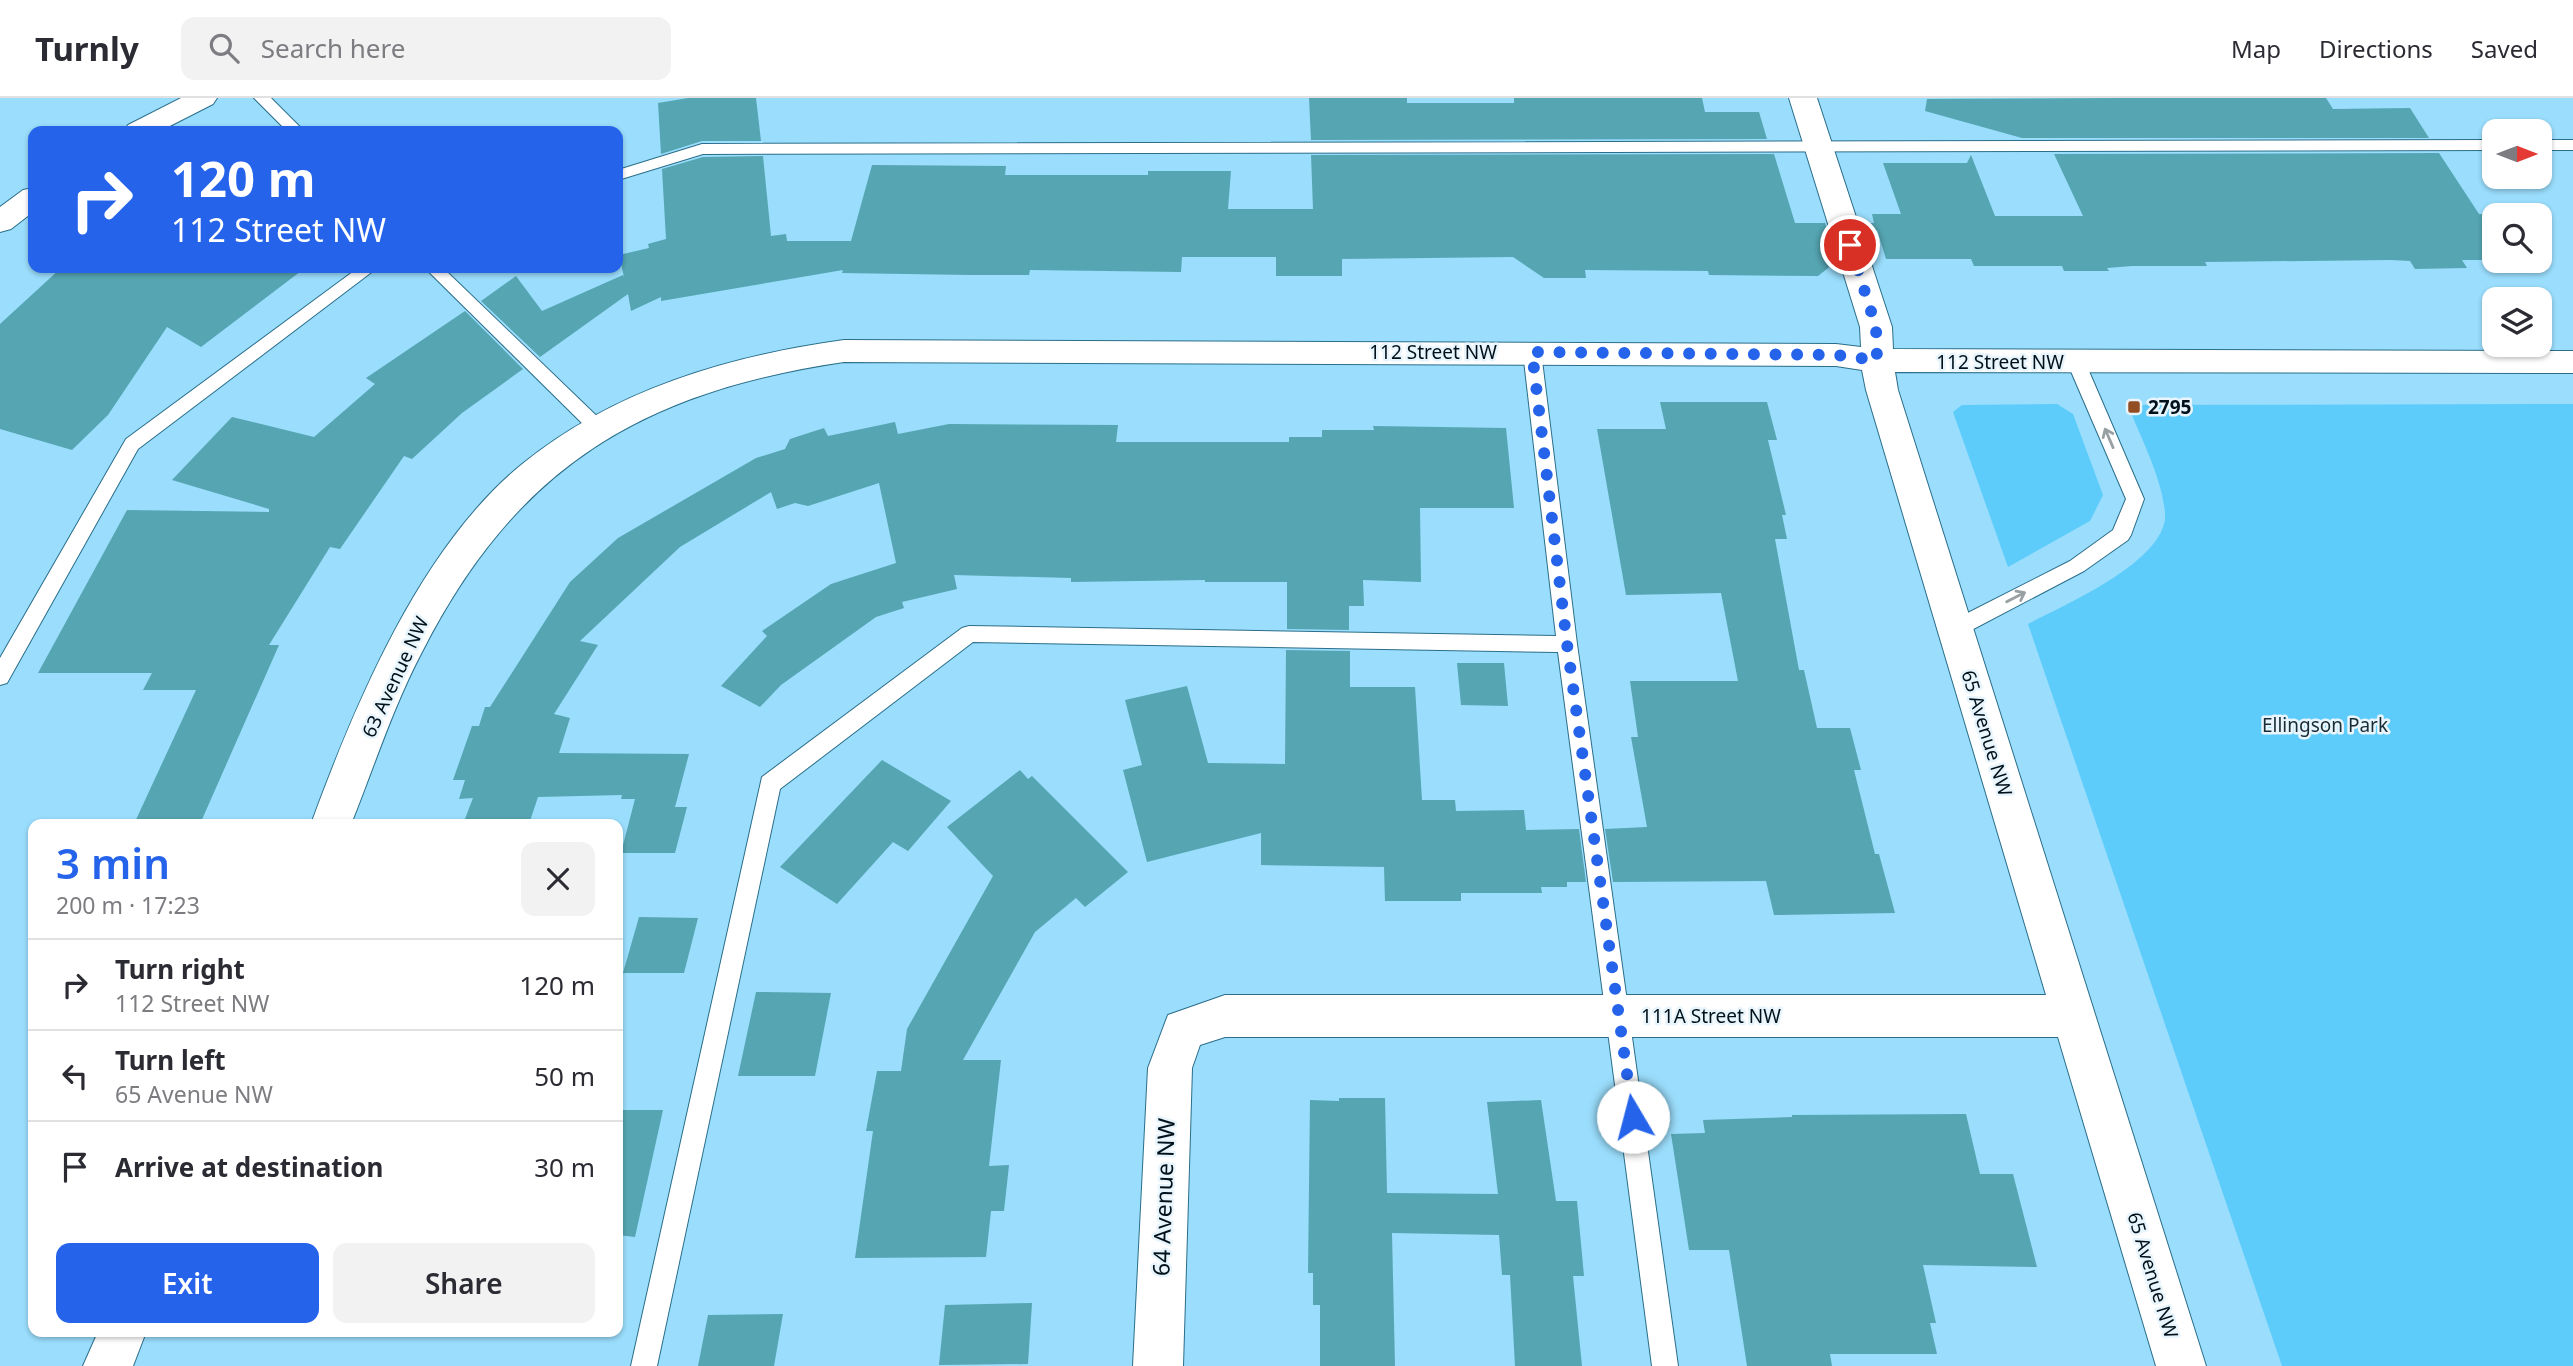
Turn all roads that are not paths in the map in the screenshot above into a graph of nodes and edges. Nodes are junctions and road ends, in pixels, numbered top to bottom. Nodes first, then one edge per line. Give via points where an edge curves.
1 (202, 98) edge
2 (262, 98) edge
3 (1803, 98) edge
4 (148, 126) edge
5 (291, 126) edge
6 (2482, 145) edge
7 (2552, 145) edge
8 (2573, 145) edge
9 (1818, 146) junction
10 (623, 173) edge
11 (28, 201) edge
12 (0, 222) edge
13 (362, 273) edge
14 (438, 273) edge
15 (1532, 352) junction
16 (1877, 360) junction
17 (2076, 362) junction
18 (2573, 362) edge
19 (599, 429) junction
20 (531, 476) joint
21 (1955, 629) junction
22 (1567, 644) junction
23 (0, 677) edge
24 (333, 819) edge
25 (1619, 1016) junction
26 (2074, 1016) junction
27 (1183, 1030) joint
28 (120, 1337) edge
29 (108, 1366) edge
30 (644, 1366) edge
31 (1158, 1366) edge
32 (1665, 1366) edge
33 (2181, 1366) edge

1 - 4 street
2 - 5 lane
3 - 9 street, 65 Avenue NW
6 - 9 lane
7 - 8 lane
9 - 10 lane via 702,149
9 - 16 street, 65 Avenue NW via 1876,327
11 - 12 street
13 - 23 lane via 132,444
14 - 19 lane
15 - 16 street, 112 Street NW via 1836,355
15 - 19 street, 112 Street NW via 844,351 719,375
15 - 22 lane
16 - 17 street, 112 Street NW
16 - 21 street, 65 Avenue NW via 1882,390
17 - 18 street, 112 Street NW
21 -> 17 lane via 2077,566 2121,536 2135,499
19 - 20 street, 112 Street NW
20 - 24 street, 63 Avenue NW via 475,539 425,612 385,692
21 - 26 street, 65 Avenue NW
22 - 25 lane
22 - 30 lane via 969,634 770,784
25 - 26 street, 111A Street NW
25 - 27 street, 111A Street NW via 1225,1016
25 - 32 lane
26 - 33 street, 65 Avenue NW
27 - 31 street, 64 Avenue NW via 1170,1068
28 - 29 street

